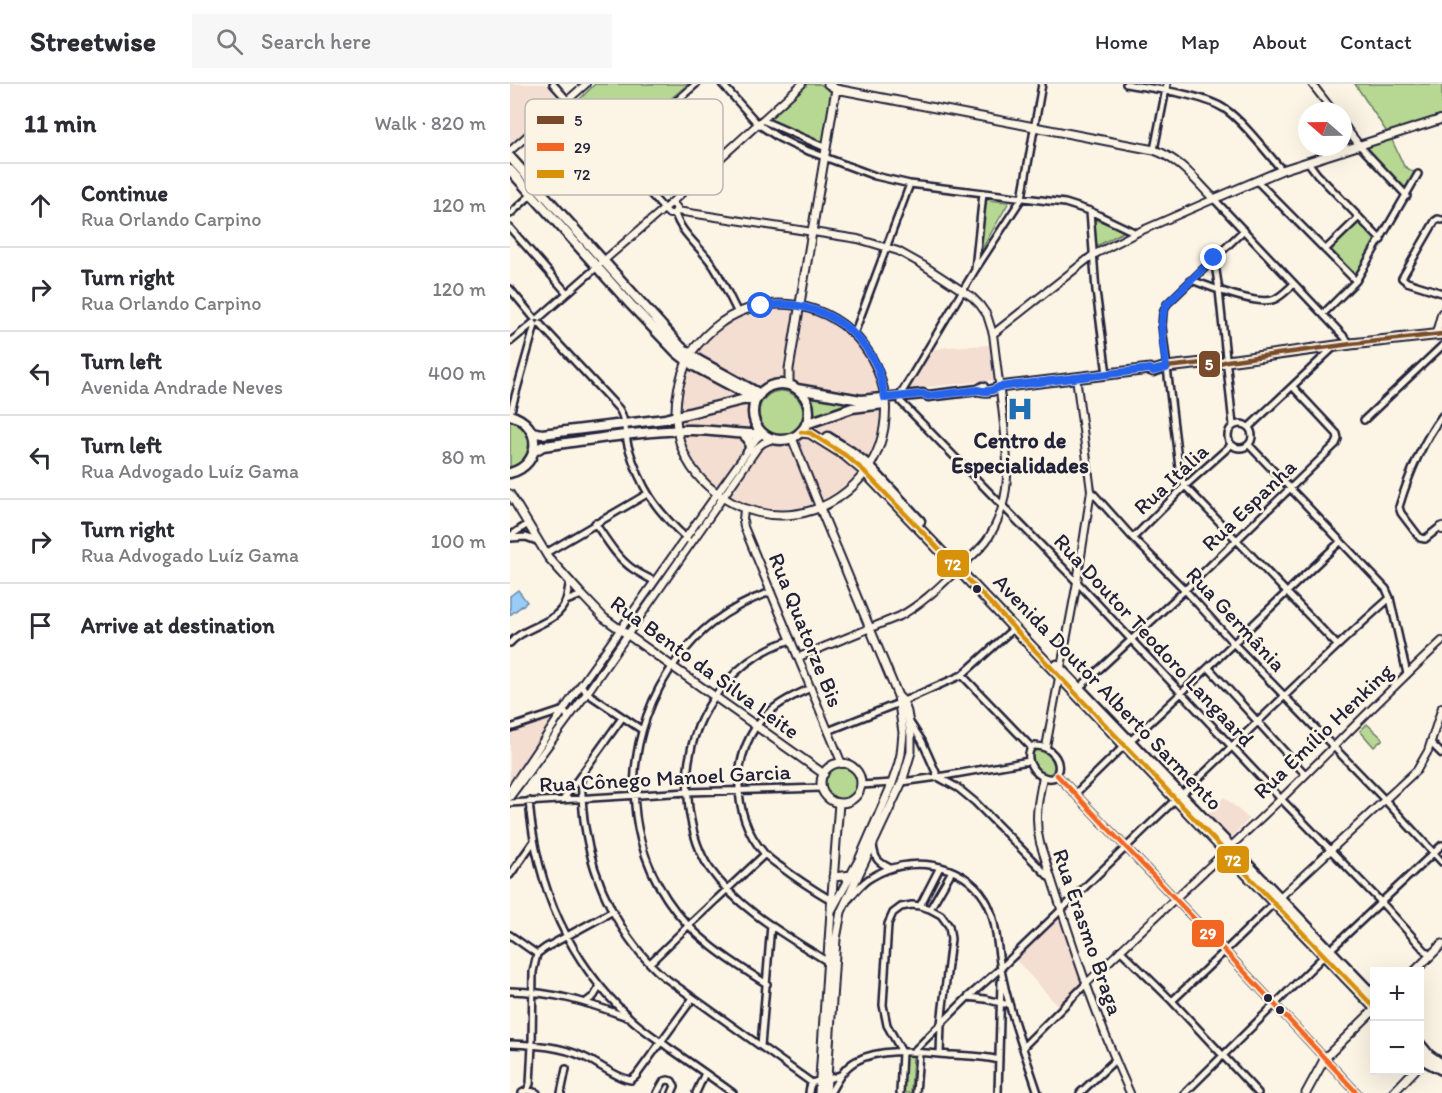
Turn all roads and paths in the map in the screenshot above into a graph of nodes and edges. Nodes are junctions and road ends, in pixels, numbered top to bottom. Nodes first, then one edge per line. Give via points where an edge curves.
1 (553, 84) edge
2 (586, 84) edge
3 (696, 84) edge
4 (722, 84) edge
5 (802, 84) edge
6 (828, 84) edge
7 (1042, 84) edge
8 (1126, 84) edge
9 (1167, 84) edge
10 (1312, 84) edge
11 (837, 87) edge
12 (1166, 91) junction
13 (566, 99) edge
14 (570, 99) edge
15 (679, 99) edge
16 (1326, 102) edge
17 (1442, 119) edge
18 (760, 122) junction
19 (1035, 128) junction
20 (1352, 136) edge
21 (525, 138) edge
22 (1360, 146) junction
23 (826, 148) junction
24 (1352, 148) edge
25 (1154, 150) junction
26 (510, 151) edge
27 (723, 156) edge
28 (824, 156) junction
29 (1327, 156) edge
30 (510, 157) edge
31 (1308, 162) junction
32 (510, 170) edge
33 (1282, 170) junction
34 (1418, 174) dead end
35 (525, 175) edge
36 (1257, 181) junction
37 (910, 184) junction
38 (525, 186) edge
39 (982, 193) junction
40 (531, 195) edge
41 (533, 195) edge
42 (542, 195) edge
43 (652, 195) edge
44 (680, 195) edge
45 (1407, 196) junction
46 (1022, 198) junction
47 (1215, 199) junction
48 (672, 202) junction
49 (664, 209) junction
50 (1090, 211) junction
51 (676, 212) junction
52 (510, 214) edge
53 (1359, 217) junction
54 (1442, 220) edge
55 (510, 228) edge
56 (1244, 230) junction
57 (811, 232) junction
58 (1136, 233) junction
59 (1381, 240) junction
60 (887, 247) junction
61 (1325, 250) junction
62 (1094, 255) junction
63 (1214, 258) junction
64 (600, 264) junction
65 (975, 270) junction
66 (1191, 280) junction
67 (1356, 281) junction
68 (1294, 284) junction
69 (510, 289) edge
70 (1219, 290) junction
71 (963, 291) junction
72 (567, 293) junction
73 (1442, 293) edge
74 (800, 306) junction
75 (738, 313) junction
76 (1442, 313) edge
77 (1323, 314) junction
78 (536, 322) junction
79 (525, 330) junction
80 (533, 334) junction
81 (854, 334) junction
82 (993, 334) junction
83 (1439, 335) edge
84 (510, 342) edge
85 (1351, 344) junction
86 (1442, 346) edge
87 (1334, 347) junction
88 (1315, 349) junction
89 (688, 358) junction
90 (1227, 361) junction
91 (1318, 363) junction
92 (1166, 368) junction
93 (1107, 374) junction
94 (1076, 377) junction
95 (726, 384) junction
96 (793, 387) junction
97 (999, 387) junction
98 (1293, 387) junction
99 (758, 397) junction
100 (900, 399) junction
101 (885, 401) junction
102 (727, 404) junction
103 (510, 415) edge
104 (1442, 416) edge
105 (675, 417) junction
106 (1364, 420) dead end
107 (624, 425) junction
108 (1233, 426) junction
109 (804, 427) junction
110 (1249, 427) junction
111 (677, 430) junction
112 (532, 432) junction
113 (743, 434) junction
114 (762, 434) junction
115 (625, 435) junction
116 (792, 438) junction
117 (772, 439) junction
118 (1231, 445) junction
119 (1249, 445) junction
120 (750, 449) junction
121 (533, 452) junction
122 (867, 469) junction
123 (510, 473) edge
124 (1185, 486) junction
125 (1289, 489) junction
126 (1091, 491) junction
127 (510, 494) edge
128 (648, 494) junction
129 (720, 496) junction
130 (1003, 507) junction
131 (819, 508) junction
132 (744, 509) junction
133 (596, 523) junction
134 (528, 524) junction
135 (1441, 528) edge
136 (510, 537) edge
137 (1133, 538) junction
138 (1237, 540) junction
139 (689, 541) junction
140 (539, 542) junction
141 (1340, 542) junction
142 (546, 553) junction
143 (960, 567) junction
144 (570, 581) junction
145 (654, 581) junction
146 (1077, 582) junction
147 (1185, 590) junction
148 (771, 592) junction
149 (1286, 592) junction
150 (582, 595) junction
151 (1390, 598) junction
152 (566, 601) junction
153 (870, 628) junction
154 (1014, 628) junction
155 (620, 630) junction
156 (627, 635) junction
157 (791, 640) junction
158 (1132, 640) junction
159 (1442, 641) edge
160 (510, 643) edge
161 (1234, 644) junction
162 (1337, 645) junction
163 (798, 657) junction
164 (672, 667) junction
165 (1209, 668) junction
166 (1059, 671) junction
167 (1407, 674) junction
168 (962, 675) junction
169 (582, 685) junction
170 (811, 688) junction
171 (1079, 688) junction
172 (587, 693) junction
173 (1182, 694) junction
174 (1284, 696) junction
175 (715, 697) junction
176 (900, 700) junction
177 (564, 710) junction
178 (1441, 711) edge
179 (621, 717) junction
180 (568, 718) junction
181 (909, 721) junction
182 (1258, 722) junction
183 (756, 727) junction
184 (510, 728) edge
185 (642, 730) junction
186 (828, 731) junction
187 (1127, 743) junction
188 (1431, 743) junction
189 (1031, 747) junction
190 (1046, 747) junction
191 (1232, 747) junction
192 (1333, 748) junction
193 (1442, 754) edge
194 (1029, 761) junction
195 (842, 764) junction
196 (824, 774) junction
197 (1305, 774) junction
198 (581, 775) junction
199 (1057, 775) junction
200 (938, 777) junction
201 (1042, 777) junction
202 (902, 782) junction
203 (893, 783) junction
204 (861, 785) junction
205 (822, 788) junction
206 (510, 790) edge
207 (740, 791) junction
208 (688, 792) junction
209 (1075, 794) junction
210 (635, 795) junction
211 (510, 797) edge
212 (1179, 797) junction
213 (583, 799) junction
214 (1281, 799) junction
215 (563, 800) junction
216 (1384, 800) junction
217 (529, 801) junction
218 (510, 803) edge
219 (839, 803) junction
220 (534, 841) junction
221 (873, 844) junction
222 (1442, 845) edge
223 (1126, 848) junction
224 (1227, 848) junction
225 (1331, 850) junction
226 (1434, 853) junction
227 (765, 854) junction
228 (1442, 862) edge
229 (940, 867) junction
230 (890, 868) junction
231 (952, 871) junction
232 (510, 875) edge
233 (852, 875) junction
234 (832, 877) junction
235 (1052, 880) junction
236 (726, 890) junction
237 (1175, 899) junction
238 (831, 900) junction
239 (1276, 900) junction
240 (1382, 903) junction
241 (844, 906) junction
242 (920, 906) junction
243 (930, 909) junction
244 (1061, 909) junction
245 (613, 911) junction
246 (831, 911) junction
247 (771, 925) junction
248 (688, 926) junction
249 (510, 935) edge
250 (567, 936) junction
251 (1442, 944) edge
252 (1120, 950) junction
253 (1225, 951) junction
254 (1328, 953) junction
255 (537, 954) junction
256 (1430, 956) junction
257 (828, 962) junction
258 (650, 963) junction
259 (1419, 967) edge
260 (1001, 968) junction
261 (1002, 977) junction
262 (767, 984) junction
263 (1086, 984) junction
264 (600, 986) junction
265 (510, 991) edge
266 (532, 991) junction
267 (1370, 992) edge
268 (968, 997) junction
269 (693, 998) junction
270 (1172, 1001) junction
271 (586, 1002) junction
272 (1002, 1003) junction
273 (1370, 1003) edge
274 (1010, 1004) junction
275 (943, 1005) junction
276 (1275, 1005) junction
277 (956, 1010) junction
278 (1370, 1012) edge
279 (1001, 1014) junction
280 (1013, 1014) junction
281 (630, 1018) junction
282 (941, 1024) junction
283 (661, 1042) junction
284 (510, 1044) edge
285 (532, 1045) junction
286 (761, 1046) junction
287 (1023, 1047) junction
288 (902, 1052) junction
289 (916, 1053) junction
290 (939, 1054) junction
291 (1223, 1056) junction
292 (1325, 1058) junction
293 (1424, 1059) edge
294 (999, 1060) junction
295 (1115, 1060) junction
296 (1424, 1060) edge
297 (1442, 1064) edge
298 (566, 1069) dead end
299 (1442, 1070) edge
300 (705, 1073) junction
301 (840, 1075) junction
302 (1411, 1075) edge
303 (819, 1081) junction
304 (524, 1092) edge
305 (537, 1093) edge
306 (561, 1093) edge
307 (657, 1093) edge
308 (672, 1093) edge
309 (696, 1093) edge
310 (733, 1093) edge
311 (809, 1093) edge
312 (819, 1093) edge
313 (828, 1093) edge
314 (900, 1093) edge
315 (916, 1093) edge
316 (998, 1093) edge
317 (1038, 1093) edge
318 (1080, 1093) edge
319 (1130, 1093) edge
320 (1185, 1093) edge
321 (1258, 1093) edge
322 (1306, 1093) edge
323 (1357, 1093) edge
324 (1393, 1093) edge

1 - 13 street
2 - 14 street
3 - 15 street
4 - 18 street
5 - 18 street
6 - 11 main road
7 - 19 street
8 - 12 street
9 - 12 street
10 - 16 street
11 - 19 main road
11 - 23 main road
12 - 25 street
12 - 33 street via 1226,110
17 - 22 main road
18 - 23 street
18 - 27 street
18 - 28 street via 785,142
19 - 25 main road
19 - 46 street
20 - 22 street
21 - 26 street
22 - 24 main road
22 - 45 street
23 - 28 main road
25 - 47 main road via 1178,163
28 - 37 street via 875,176
28 - 57 main road
29 - 31 main road
30 - 35 main road
31 - 33 main road
31 - 53 street
32 - 38 main road
33 - 36 main road
34 - 45 street
36 - 47 main road
36 - 61 street
37 - 39 street
37 - 60 street
39 - 46 street
39 - 65 street
40 - 52 street
41 - 64 main road
42 - 64 main road
43 - 49 street
44 - 48 street
45 - 59 street
46 - 50 street via 1065,203
46 - 65 street
47 - 56 street
47 - 58 street
48 - 49 street
48 - 51 street
49 - 51 street via 670,215
49 - 64 street
50 - 58 street
50 - 62 street
51 - 57 street
51 - 75 street via 681,227 714,267
53 - 59 street
53 - 61 street
54 - 73 street via 1435,221 1402,277
55 - 72 street
56 - 63 street
56 - 68 street
57 - 60 street
57 - 74 main road
58 - 62 street
59 - 67 street
60 - 71 street
60 - 81 street
61 - 67 street
62 - 82 street
62 - 93 street
63 - 66 street
63 - 70 street
64 - 72 street
64 - 89 main road via 658,334
65 - 71 street
66 - 70 street
66 - 92 street via 1163,313
67 - 77 street
68 - 70 street via 1278,298 1262,302
68 - 77 street
69 - 78 street
70 - 90 street
71 - 82 street via 980,304
71 - 100 street
72 - 78 street
74 - 75 main road via 771,304
74 - 81 main road via 832,317
74 - 96 main road via 789,369
75 - 89 main road via 709,332
76 - 83 main road
77 - 85 street
78 - 79 street
78 - 80 street
78 - 107 street via 620,409
79 - 80 street
79 - 84 street
80 - 103 street
81 - 101 main road via 876,366
82 - 97 street
83 - 85 main road
85 - 87 main road
86 - 106 street
87 - 88 main road
87 - 91 street
88 - 90 main road
88 - 91 street
89 - 95 main road
89 - 99 main road
89 - 105 main road via 678,386
90 - 92 main road
90 - 108 street
91 - 98 street
92 - 93 main road
92 - 124 street via 1179,471
93 - 94 main road
94 - 97 main road
94 - 126 street
95 - 99 main road
95 - 102 main road via 731,392
96 - 99 main road via 773,385
96 - 101 main road
96 - 109 main road via 808,405
97 - 100 main road
97 - 130 street via 1007,453
98 - 110 street
98 - 125 street, Rua Espanha via 1338,439
99 - 102 main road
99 - 114 main road via 753,415
100 - 101 main road
100 - 130 street, Rua Doutor Teodoro Langaard
101 - 109 main road via 852,408
101 - 122 main road via 881,441
102 - 105 main road
103 - 112 main road via 526,423
104 - 135 street via 1422,450 1399,505 1420,538 1425,539
105 - 107 main road
105 - 111 main road
107 - 112 main road
107 - 115 street
108 - 110 street
108 - 118 street via 1228,431
109 - 116 main road
109 - 122 main road, Avenida Doutor Alberto Sarmento
110 - 119 street
111 - 113 main road
111 - 115 main road
111 - 129 main road via 691,466
112 - 121 main road
113 - 114 main road
113 - 120 main road
114 - 117 main road
114 - 120 street
115 - 121 main road via 543,446
115 - 128 street
116 - 117 main road
116 - 131 main road
117 - 129 street via 758,447
118 - 119 street via 1238,449
118 - 124 street, Rua Itália
119 - 125 street
120 - 129 street
121 - 123 main road via 526,465
122 - 131 main road via 849,489
122 - 143 main road, Avenida Doutor Alberto Sarmento
124 - 137 street, Rua Itália
124 - 138 street
125 - 138 street, Rua Espanha
125 - 141 street
126 - 137 street, Rua Germânia
126 - 146 street
127 - 134 main road, Rua Bento da Silva Leite
128 - 133 street
128 - 139 street
129 - 132 main road
129 - 139 street
130 - 143 street via 987,541
130 - 146 street, Rua Doutor Teodoro Langaard
131 - 132 main road via 779,515
131 - 153 main road
132 - 148 street, Rua Quatorze Bis via 744,527
133 - 142 street
133 - 145 street via 621,558
134 - 136 street
134 - 140 main road, Rua Bento da Silva Leite
136 - 140 street
137 - 147 street, Rua Germânia
138 - 147 street, Rua Espanha
138 - 149 street
139 - 145 street
139 - 156 street
140 - 142 main road, Rua Bento da Silva Leite
141 - 149 street
141 - 151 street
142 - 144 main road, Rua Bento da Silva Leite
143 - 153 street via 914,608
143 - 154 main road, Avenida Doutor Alberto Sarmento
143 - 166 main road, Avenida Doutor Alberto Sarmento
144 - 150 main road, Rua Bento da Silva Leite
144 - 152 street
145 - 155 street
146 - 158 street, Rua Doutor Teodoro Langaard
146 - 166 street
147 - 158 street, Rua Espanha
147 - 161 street, Rua Germânia
148 - 157 street, Rua Quatorze Bis
148 - 164 street via 710,625
149 - 161 street
149 - 162 street
150 - 152 street
150 - 155 main road, Rua Bento da Silva Leite
151 - 162 street
151 - 167 street
152 - 160 street via 550,619 518,634
153 - 163 street
153 - 176 main road
154 - 166 main road, Avenida Doutor Alberto Sarmento
154 - 168 street
155 - 156 main road, Rua Bento da Silva Leite
155 - 169 street
156 - 164 main road, Rua Bento da Silva Leite
156 - 172 street
157 - 163 street, Rua Quatorze Bis
157 - 175 street via 742,667
158 - 171 street, Rua Espanha
158 - 173 street, Rua Doutor Teodoro Langaard
159 - 167 street, Rua Emílio Henking
161 - 165 street
161 - 174 street, Rua Germânia
162 - 174 street
163 - 170 street, Rua Quatorze Bis
164 - 175 main road, Rua Bento da Silva Leite
164 - 185 street via 650,706
165 - 173 street
165 - 182 street
166 - 171 main road, Avenida Doutor Alberto Sarmento
166 - 187 main road, Avenida Doutor Alberto Sarmento
166 - 190 street
167 - 192 street, Rua Emílio Henking
168 - 176 street
168 - 189 street
169 - 172 street
169 - 177 street
170 - 183 street via 781,703
170 - 186 street, Rua Quatorze Bis
171 - 187 main road, Avenida Doutor Alberto Sarmento
172 - 179 street
172 - 180 street
173 - 187 street
173 - 191 street, Rua Doutor Teodoro Langaard
174 - 182 street
174 - 192 street, Rua Germânia
175 - 183 main road, Rua Bento da Silva Leite
175 - 208 street via 692,743
176 - 181 main road
176 - 186 street
176 - 203 main road via 903,742
177 - 180 street
177 - 184 street
177 - 206 street
178 - 188 street
179 - 185 street
179 - 198 street
180 - 211 street
181 - 200 street
181 - 202 main road via 911,752
182 - 191 street
182 - 197 street
183 - 196 main road, Rua Bento da Silva Leite
183 - 207 street via 742,761
185 - 210 street via 636,756
186 - 195 street, Rua Quatorze Bis
187 - 209 street
187 - 212 main road, Avenida Doutor Alberto Sarmento
188 - 193 street
188 - 216 street via 1422,764
189 - 190 street
189 - 194 street
190 - 199 street via 1058,760
191 - 212 street
191 - 214 street, Rua Doutor Teodoro Langaard
192 - 197 street, Rua Emílio Henking
192 - 216 street, Rua Germânia
194 - 200 street
194 - 201 street
195 - 196 main road via 834,765
195 - 204 main road via 856,770
196 - 205 main road
197 - 214 street, Rua Emílio Henking
198 - 213 street
198 - 215 street
199 - 201 street
199 - 209 street
200 - 202 street
200 - 235 street via 975,802
201 - 235 street, Rua Erasmo Braga via 1036,823
202 - 221 main road
203 - 204 street
203 - 233 main road
204 - 219 main road via 856,796
205 - 207 street, Rua Cônego Manoel Garcia
205 - 219 main road via 828,798
207 - 208 street, Rua Cônego Manoel Garcia
207 - 227 street via 747,826
208 - 210 street, Rua Cônego Manoel Garcia
208 - 236 street via 699,850
209 - 223 street
210 - 213 street, Rua Cônego Manoel Garcia
210 - 248 street via 648,862 663,894
212 - 223 street
212 - 224 main road, Avenida Doutor Alberto Sarmento
213 - 215 street, Rua Cônego Manoel Garcia
213 - 245 street via 594,868
214 - 224 street, Rua Emílio Henking
214 - 225 street, Rua Doutor Teodoro Langaard
215 - 217 street, Rua Cônego Manoel Garcia
216 - 225 street
216 - 226 street, Rua Germânia
217 - 218 street, Rua Cônego Manoel Garcia
217 - 220 street
219 - 234 main road
220 - 232 street
220 - 250 street via 552,906
221 - 230 street via 877,861
221 - 241 main road
222 - 226 street
223 - 237 street
223 - 244 street
224 - 237 street, Rua Emílio Henking
224 - 239 main road, Avenida Doutor Alberto Sarmento
225 - 239 street
225 - 240 street, Rua Doutor Teodoro Langaard
226 - 228 street, Rua Germânia
226 - 240 street
227 - 236 street
227 - 238 street
229 - 230 street via 923,864
229 - 231 street
229 - 242 street
230 - 241 street via 866,880
231 - 243 street
231 - 260 street via 973,884 986,900
233 - 234 main road
233 - 246 main road
234 - 238 main road
235 - 244 street, Rua Erasmo Braga
236 - 247 street
236 - 248 street
237 - 252 street, Rua Emílio Henking
237 - 253 street
238 - 246 main road
239 - 253 street
239 - 254 main road, Avenida Doutor Alberto Sarmento
240 - 254 street
240 - 256 street, Rua Doutor Teodoro Langaard
241 - 303 main road via 836,939
242 - 243 street
242 - 288 street via 897,909 887,932 883,1005 887,1025
243 - 275 street via 949,926 951,939
244 - 260 street
244 - 263 street, Rua Erasmo Braga
245 - 250 street
245 - 258 street
246 - 257 main road
247 - 257 street
247 - 262 street
248 - 258 street
248 - 262 street
249 - 255 street
250 - 255 street
250 - 264 street
251 - 256 main road
252 - 263 street, Rua Emílio Henking
252 - 270 street
253 - 270 street
253 - 276 street
254 - 267 main road, Avenida Doutor Alberto Sarmento
254 - 273 main road, Avenida Doutor Alberto Sarmento
254 - 276 street
255 - 266 street
256 - 259 main road
257 - 303 main road
258 - 269 street
260 - 261 street
260 - 268 street
261 - 272 street
261 - 274 street
262 - 286 street
263 - 287 street, Rua Emílio Henking
263 - 295 street, Rua Erasmo Braga
264 - 271 street
264 - 281 street
265 - 266 street
266 - 271 street
266 - 285 street
268 - 272 street
268 - 277 street
269 - 283 street
269 - 286 street
270 - 291 street
271 - 281 street
272 - 274 street
272 - 279 street
274 - 280 street
275 - 277 street
275 - 282 street
276 - 291 street
276 - 292 street
277 - 282 street
278 - 292 main road
279 - 280 street
279 - 294 street
280 - 287 street
281 - 283 street
282 - 289 street
282 - 290 street
283 - 285 street via 631,1080 569,1051
283 - 300 street
284 - 285 street
285 - 304 street via 530,1084
286 - 303 street
287 - 317 street
288 - 289 street
288 - 301 street via 860,1059
288 - 314 street
289 - 290 street
289 - 315 street
290 - 294 street
291 - 320 street
291 - 321 street
292 - 322 main road
292 - 323 street
293 - 297 main road
294 - 316 street
295 - 318 street
295 - 319 street, Rua Erasmo Braga
296 - 299 main road
298 - 306 street
300 - 309 street
300 - 310 street
301 - 303 street
301 - 313 street
302 - 324 main road
303 - 311 street
303 - 312 main road
303 - 313 main road
304 - 305 street
307 - 308 street via 668,1080 675,1086

